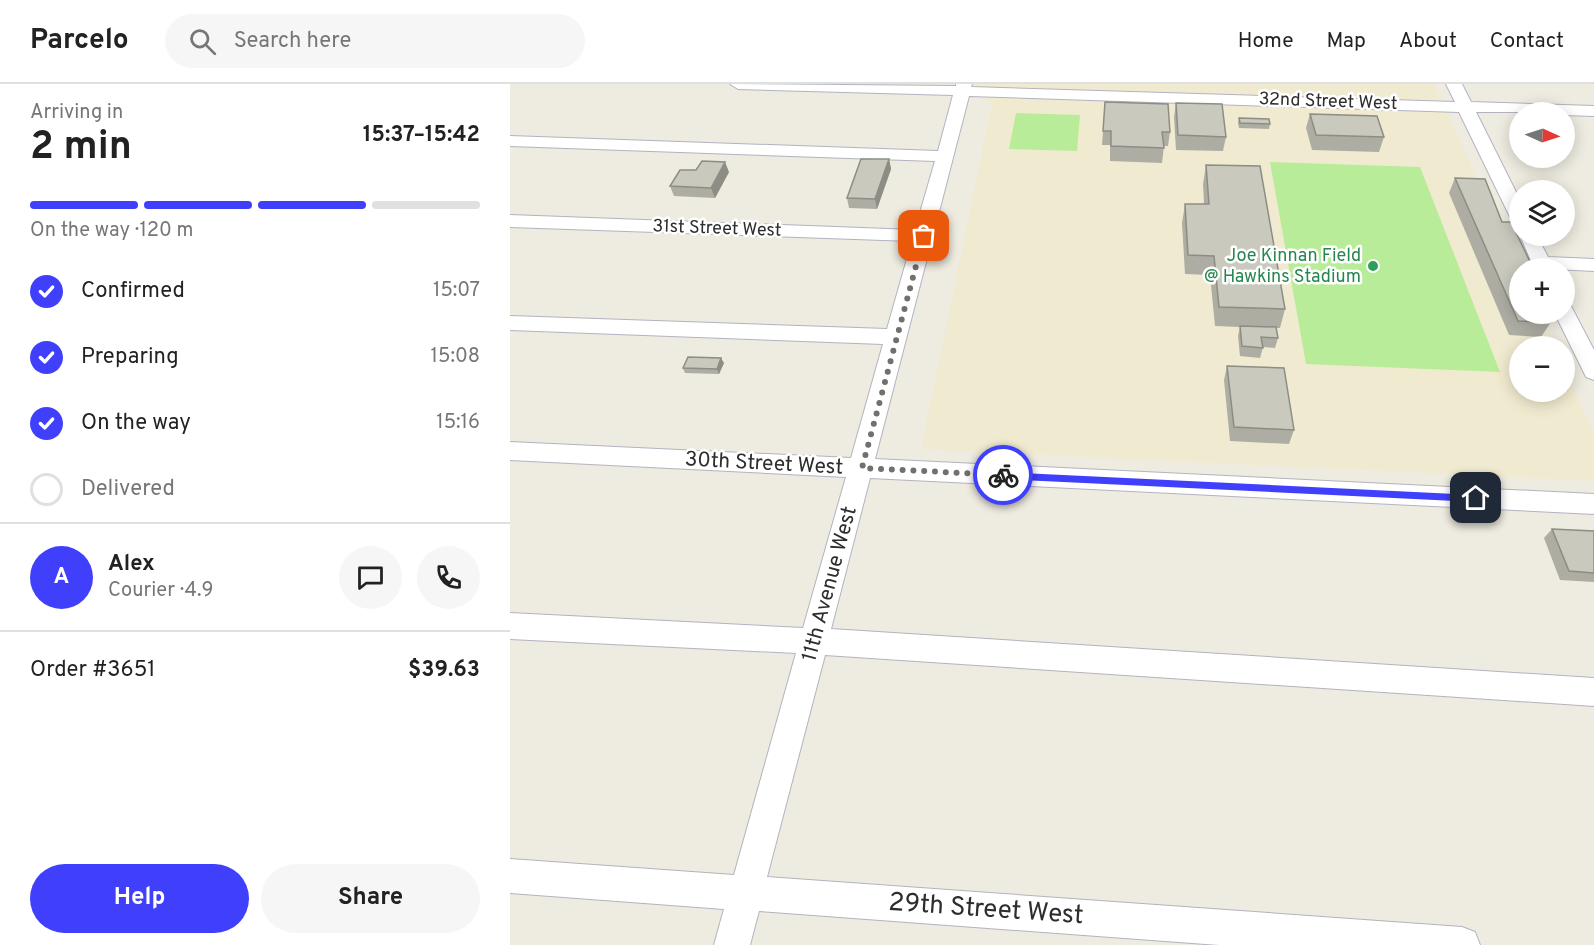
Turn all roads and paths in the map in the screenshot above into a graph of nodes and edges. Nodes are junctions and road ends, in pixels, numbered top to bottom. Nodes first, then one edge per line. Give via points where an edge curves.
1 (738, 84) edge
2 (1454, 84) edge
3 (963, 87) edge
4 (1465, 107) junction
5 (1594, 111) edge
6 (510, 141) edge
7 (945, 156) junction
8 (1509, 197) edge
9 (510, 221) edge
10 (924, 236) junction
11 (1575, 265) edge
12 (1594, 265) edge
13 (510, 323) edge
14 (1570, 324) edge
15 (897, 337) junction
16 (1594, 372) edge
17 (510, 451) edge
18 (862, 468) junction
19 (1594, 504) edge
20 (510, 626) edge
21 (815, 641) junction
22 (1594, 692) edge
23 (510, 876) edge
24 (747, 892) junction
25 (1301, 939) edge
26 (732, 945) edge
27 (1462, 945) edge

1 - 3 street, 32nd Street West
2 - 4 street
3 - 4 street, 32nd Street West
3 - 7 street, 11th Avenue West
4 - 5 street, 32nd Street West
4 - 8 street
6 - 7 street
7 - 10 street, 11th Avenue West
9 - 10 street, 31st Street West
10 - 15 street, 11th Avenue West
11 - 12 street
13 - 15 street
14 - 16 street
15 - 18 street, 11th Avenue West
17 - 18 street, 30th Street West
18 - 19 street, 30th Street West
18 - 21 street, 11th Avenue West
20 - 21 street
21 - 22 street
21 - 24 street, 11th Avenue West
23 - 24 street, 29th Street West
24 - 25 street, 29th Street West
24 - 26 street, 11th Avenue West
25 - 27 street, 29th Street West

